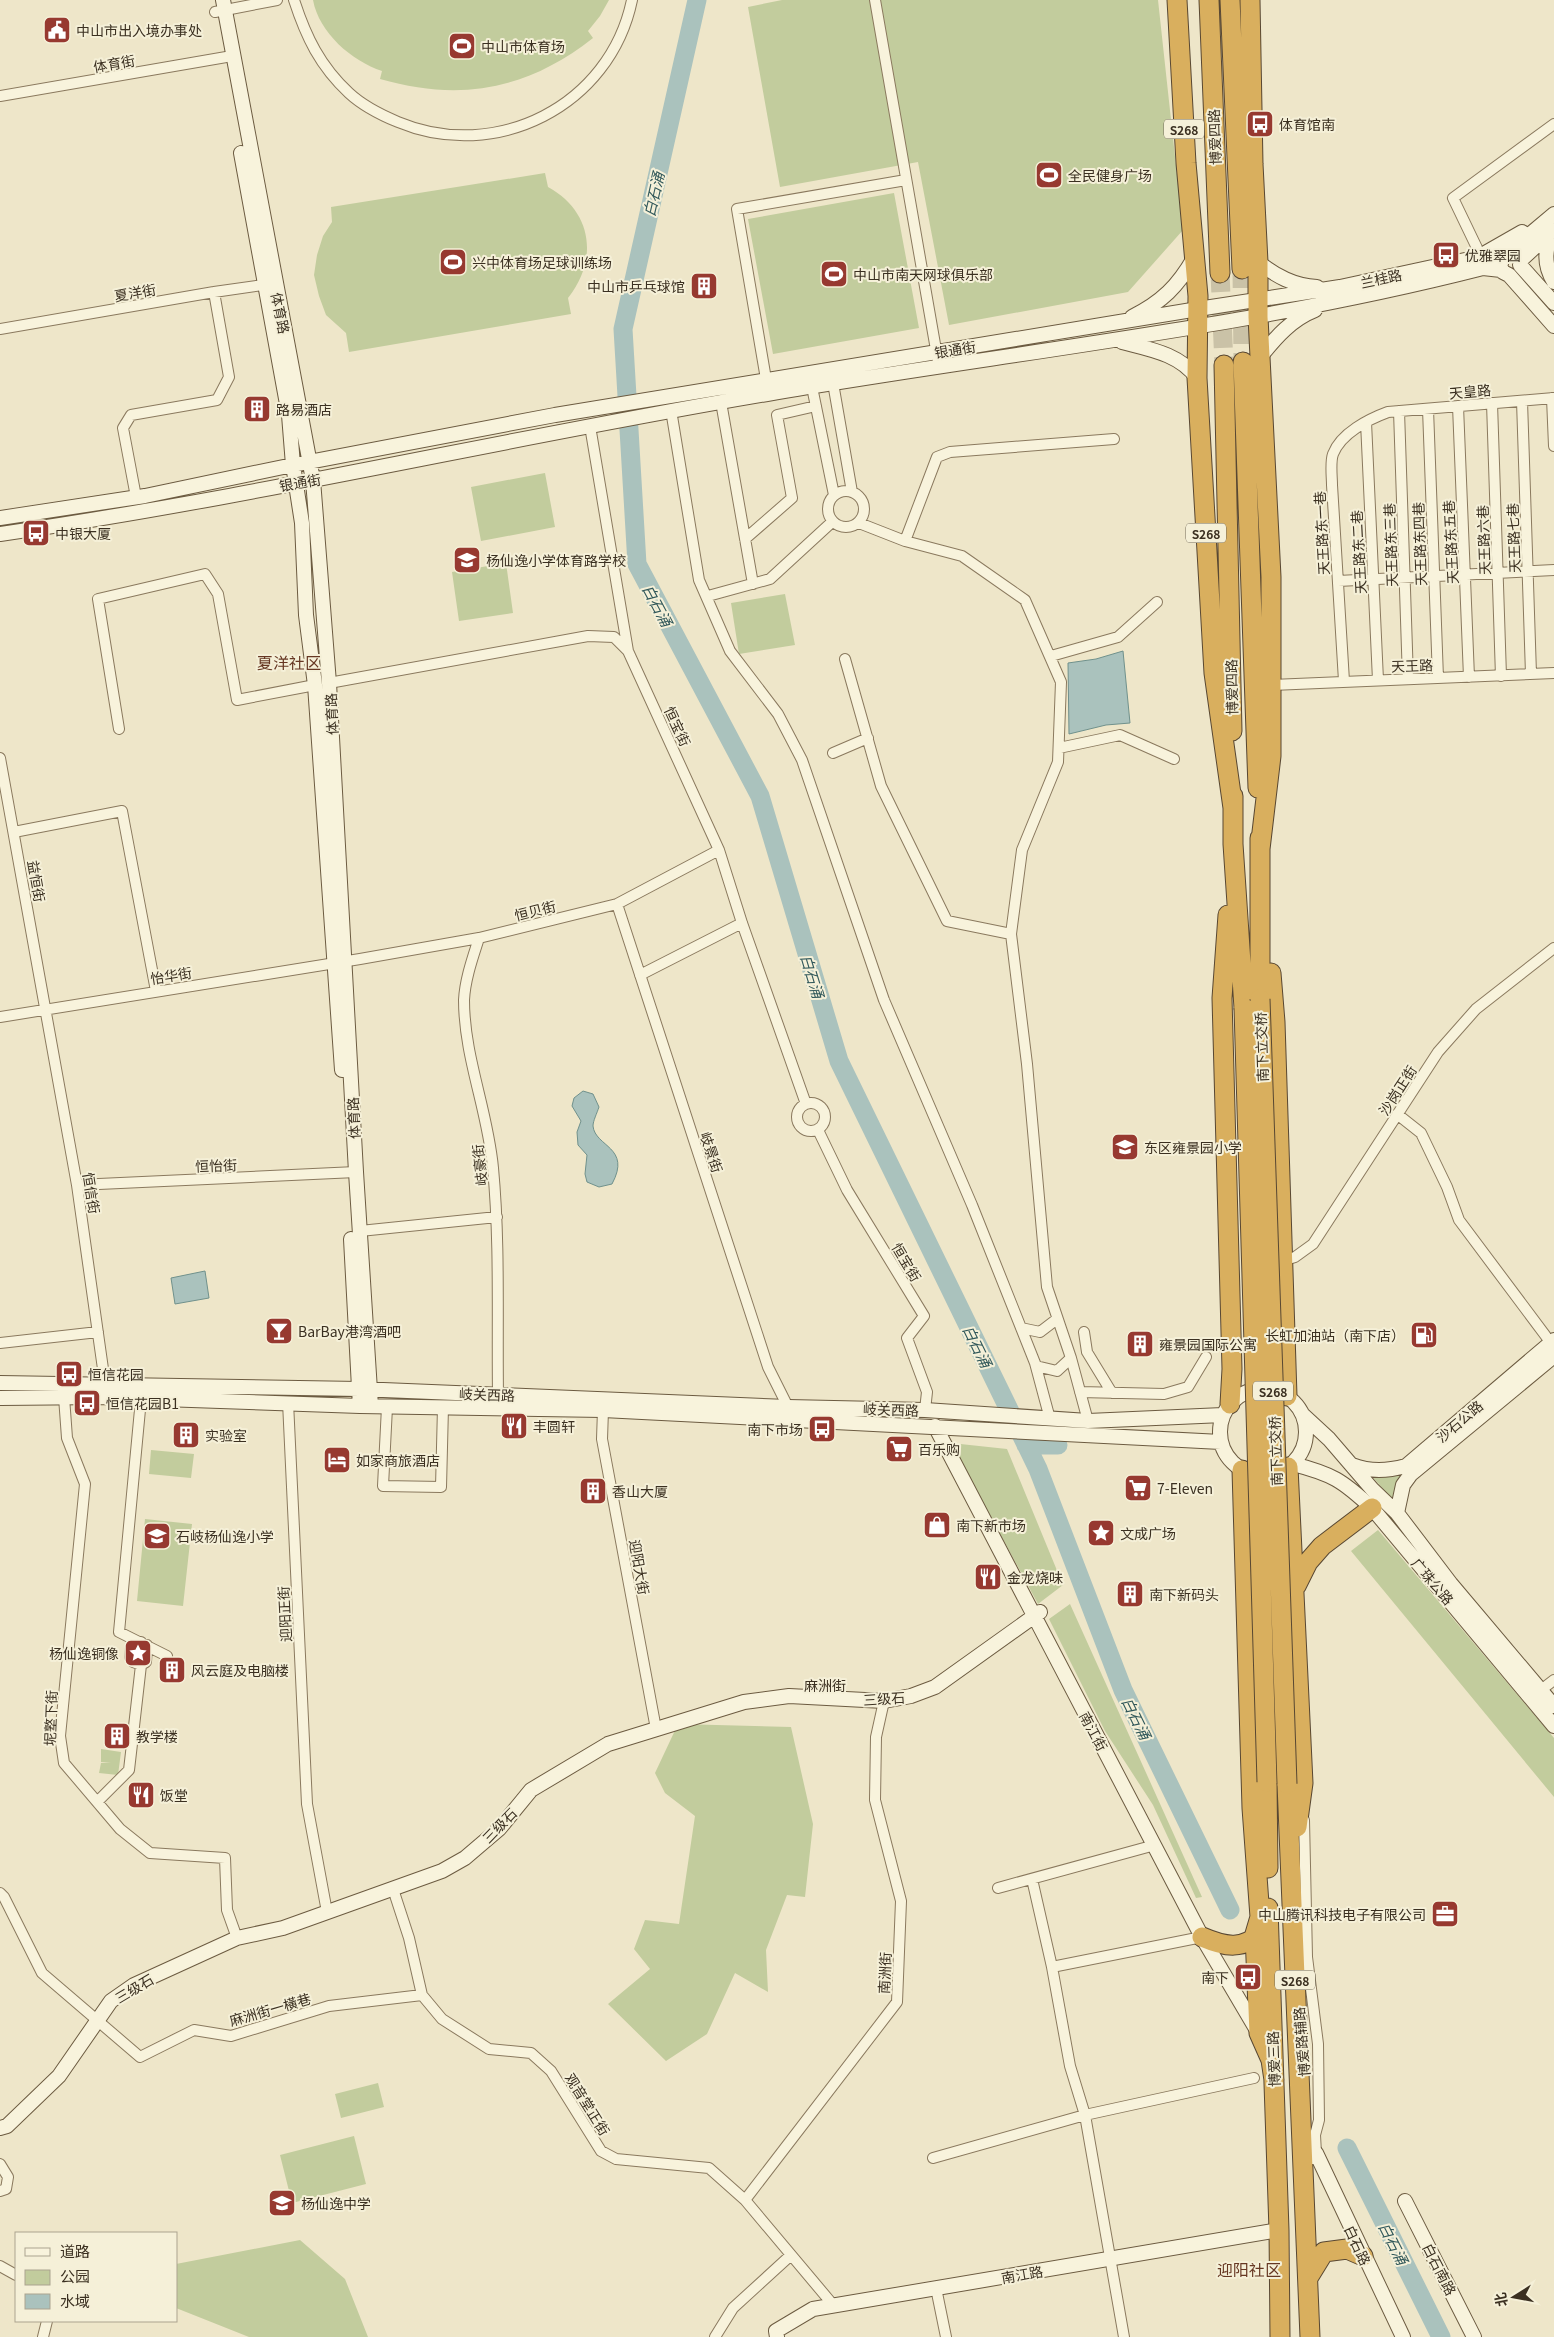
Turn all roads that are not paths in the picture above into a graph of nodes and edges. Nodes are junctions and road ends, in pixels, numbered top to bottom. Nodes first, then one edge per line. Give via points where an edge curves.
1 (277, 0) edge
2 (294, 0) edge
3 (632, 0) edge
4 (875, 0) edge
5 (1177, 0) edge
6 (1187, 0) edge
7 (1209, 0) edge
8 (1230, 0) edge
9 (1249, 4) edge
10 (219, 6) edge
11 (1178, 20) junction
12 (228, 57) junction
13 (0, 96) edge
14 (1554, 124) edge
15 (906, 180) junction
16 (1554, 214) edge
17 (1554, 229) edge
18 (1194, 258) junction
19 (1481, 262) junction
20 (1520, 263) junction
21 (1505, 264) junction
22 (1250, 266) junction
23 (1469, 272) junction
24 (1220, 273) tunnel mouth
25 (1554, 282) edge
26 (271, 284) junction
27 (214, 292) junction
28 (1341, 293) junction
29 (1554, 303) edge
30 (1535, 304) junction
31 (1258, 308) junction
32 (1199, 317) junction
33 (1120, 322) junction
34 (1554, 326) edge
35 (0, 329) edge
36 (1119, 341) junction
37 (936, 352) junction
38 (1261, 356) junction
39 (1243, 362) tunnel mouth
40 (1224, 365) tunnel mouth
41 (939, 367) junction
42 (1197, 378) junction
43 (833, 383) junction
44 (768, 387) junction
45 (812, 387) junction
46 (1553, 398) edge
47 (1522, 401) junction
48 (721, 402) junction
49 (1492, 403) junction
50 (654, 406) junction
51 (816, 406) junction
52 (1458, 406) junction
53 (1428, 409) junction
54 (671, 410) junction
55 (1399, 411) junction
56 (1388, 412) joint
57 (1366, 422) junction
58 (594, 425) junction
59 (1114, 439) dead end
60 (1554, 446) edge
61 (310, 464) junction
62 (293, 465) junction
63 (313, 480) junction
64 (296, 483) junction
65 (852, 492) junction
66 (834, 496) junction
67 (136, 497) junction
68 (0, 518) edge
69 (832, 522) junction
70 (859, 523) junction
71 (0, 534) edge
72 (745, 539) junction
73 (904, 541) junction
74 (1554, 570) edge
75 (1527, 572) junction
76 (1497, 573) junction
77 (1465, 575) junction
78 (1434, 576) junction
79 (1405, 578) junction
80 (1373, 579) junction
81 (1338, 581) junction
82 (753, 584) junction
83 (708, 596) junction
84 (1157, 602) dead end
85 (628, 651) junction
86 (1051, 656) junction
87 (845, 659) dead end
88 (1531, 674) junction
89 (1554, 674) edge
90 (1500, 676) junction
91 (1469, 677) junction
92 (1438, 678) junction
93 (1408, 679) junction
94 (1378, 680) junction
95 (1344, 682) junction
96 (322, 684) junction
97 (1272, 685) junction
98 (119, 729) dead end
99 (868, 738) junction
100 (1059, 748) junction
101 (833, 753) dead end
102 (0, 758) edge
103 (1174, 759) dead end
104 (1233, 808) junction
105 (14, 832) junction
106 (1234, 844) junction
107 (1260, 849) junction
108 (719, 850) junction
109 (617, 904) junction
110 (742, 923) junction
111 (1258, 927) junction
112 (1011, 934) junction
113 (479, 938) junction
114 (1554, 948) edge
115 (340, 962) junction
116 (640, 975) junction
117 (156, 991) junction
118 (1260, 998) joint
119 (46, 1008) junction
120 (1244, 1008) joint
121 (0, 1017) edge
122 (806, 1104) junction
123 (1397, 1114) junction
124 (818, 1130) junction
125 (352, 1173) junction
126 (77, 1185) junction
127 (497, 1217) junction
128 (360, 1231) junction
129 (1282, 1261) junction
130 (1056, 1319) junction
131 (1021, 1328) junction
132 (98, 1332) junction
133 (1084, 1332) dead end
134 (0, 1344) edge
135 (1553, 1346) edge
136 (1071, 1358) junction
137 (1206, 1358) dead end
138 (1036, 1366) junction
139 (0, 1382) edge
140 (105, 1383) junction
141 (365, 1389) junction
142 (1080, 1392) junction
143 (1112, 1393) junction
144 (498, 1394) junction
145 (1287, 1396) junction
146 (64, 1397) junction
147 (0, 1398) edge
148 (140, 1398) junction
149 (288, 1402) junction
150 (366, 1406) junction
151 (387, 1407) junction
152 (443, 1407) junction
153 (788, 1407) junction
154 (603, 1410) junction
155 (925, 1410) junction
156 (1227, 1410) junction
157 (1303, 1415) junction
158 (1088, 1421) junction
159 (972, 1422) junction
160 (935, 1426) junction
161 (1049, 1426) junction
162 (1221, 1442) junction
163 (1291, 1465) junction
164 (1352, 1465) junction
165 (1242, 1470) junction
166 (1372, 1508) junction
167 (1397, 1513) junction
168 (1295, 1587) junction
169 (1037, 1614) junction
170 (144, 1644) junction
171 (168, 1656) dead end
172 (141, 1665) junction
173 (955, 1672) joint
174 (1554, 1680) edge
175 (1540, 1690) junction
176 (835, 1699) joint
177 (879, 1700) junction
178 (1554, 1706) edge
179 (1554, 1726) edge
180 (656, 1729) junction
181 (1267, 1782) joint
182 (1295, 1784) junction
183 (97, 1802) junction
184 (1155, 1845) junction
185 (1032, 1879) junction
186 (998, 1888) dead end
187 (393, 1889) junction
188 (0, 1893) edge
189 (327, 1912) junction
190 (1269, 1925) junction
191 (1202, 1937) junction
192 (237, 1938) junction
193 (1255, 1939) junction
194 (1052, 1967) junction
195 (422, 1995) junction
196 (98, 2021) junction
197 (1259, 2033) junction
198 (1254, 2078) dead end
199 (1274, 2080) junction
200 (1085, 2115) junction
201 (0, 2128) edge
202 (1316, 2153) junction
203 (933, 2158) dead end
204 (0, 2164) edge
205 (1304, 2175) junction
206 (0, 2191) edge
207 (745, 2200) junction
208 (1405, 2201) dead end
209 (1279, 2230) junction
210 (791, 2255) junction
211 (1363, 2256) junction
212 (1109, 2259) junction
213 (0, 2266) edge
214 (15, 2274) edge
215 (1308, 2278) junction
216 (936, 2288) junction
217 (834, 2306) junction
218 (47, 2322) edge
219 (43, 2337) edge
220 (715, 2337) edge
221 (777, 2337) edge
222 (946, 2337) edge
223 (1124, 2337) edge
224 (1280, 2337) edge
225 (1310, 2337) edge
226 (1403, 2337) edge
227 (1474, 2337) edge

1 - 10 street
2 - 3 street via 305,33 324,66 350,94 381,116 417,130 454,136 492,134 529,124 562,106 591,81 614,51
4 - 15 street
5 - 11 highway, S268
6 - 11 highway
7 - 24 highway, 博爱四路 / S268
8 - 22 highway, 博爱四路 / S268
9 - 22 highway, S268
10 - 12 street, 体育路
11 - 18 highway, S268
12 - 13 street, 体育街
12 - 26 street, 体育路
14 - 19 street via 1453,198
15 - 37 street
15 - 44 street via 737,209
16 - 19 street
16 - 21 street
17 - 20 street
17 - 25 street via 1546,254 1548,273
18 - 32 highway, S268
18 - 33 street via 1182,279 1167,295
19 - 21 street, 兰桂路
19 - 23 street, 兰桂路
19 - 28 street, 兰桂路
20 - 21 street via 1516,273
20 - 29 street
21 - 30 street
22 - 28 street via 1279,278
22 - 31 highway, S268
23 - 28 street, 兰桂路
23 - 30 street via 1504,280
26 - 27 street, 夏洋街
26 - 61 street, 体育路
26 - 62 street, 体育路
27 - 35 street, 夏洋街
27 - 67 street via 229,377 217,400 131,415 123,428
28 - 31 street, 兰桂路
28 - 38 street via 1279,333
30 - 34 street
31 - 32 street, 银通街
31 - 38 highway, S268
32 - 33 street, 银通街
32 - 36 street, 银通街
32 - 42 highway, S268
33 - 37 street, 银通街
36 - 41 street, 银通街
36 - 42 street via 1172,357
37 - 41 street
37 - 44 street, 银通街
38 - 97 highway, S268 via 1271,576
39 - 107 highway, 博爱四路 / S268
40 - 104 highway, 博爱四路 / S268
41 - 43 street, 银通街
42 - 104 highway, S268 via 1214,673
43 - 45 street, 银通街
43 - 65 street
44 - 45 street, 银通街
44 - 48 street, 银通街
44 - 50 street, 银通街
45 - 51 street
46 - 47 street, 天皇路
46 - 60 street
47 - 49 street, 天皇路
47 - 75 street, 天王路七巷
48 - 54 street, 银通街
48 - 72 street
49 - 52 street, 天皇路
49 - 76 street, 天王路六巷
50 - 54 street, 银通街
50 - 58 street, 银通街
50 - 61 street via 596,409
51 - 66 street
51 - 72 street via 776,414 792,498
52 - 53 street, 天皇路
52 - 77 street, 天王路东五巷
53 - 55 street, 天皇路
53 - 78 street, 天王路东四巷
54 - 83 street via 700,580
55 - 56 street, 天皇路
55 - 79 street, 天王路东三巷
56 - 57 street, 天王路东一巷
57 - 80 street, 天王路东二巷
57 - 81 street, 天王路东一巷 via 1342,440 1332,455
58 - 63 street, 银通街
58 - 85 street
59 - 73 street via 950,452 937,457
61 - 62 street
61 - 63 street, 体育路
62 - 64 street, 体育路
62 - 67 street
63 - 64 street, 银通街
63 - 96 street, 体育路
64 - 71 street, 银通街
64 - 96 street, 体育路 via 302,523 306,614
65 - 66 street via 842,491
65 - 70 street via 858,495 864,506
66 - 69 street via 828,506
67 - 68 street
69 - 70 street via 848,528
69 - 82 street via 770,579
70 - 73 street
72 - 82 street
73 - 86 street via 962,556 1025,600
74 - 75 street
75 - 76 street
75 - 88 street, 天王路七巷
76 - 77 street
76 - 90 street, 天王路六巷
77 - 78 street
77 - 91 street, 天王路东五巷
78 - 79 street
78 - 92 street, 天王路东四巷
79 - 80 street
79 - 93 street, 天王路东三巷
80 - 81 street
80 - 94 street, 天王路东二巷
81 - 95 street, 天王路东一巷
82 - 83 street
83 - 131 street via 730,650 778,714 802,760 884,1000
84 - 86 street via 1118,637
85 - 96 street, 恒宝街 via 614,637 588,636
85 - 108 street, 恒宝街
86 - 100 street via 1061,682
87 - 99 street
88 - 89 street, 天王路
88 - 90 street, 天王路
90 - 91 street, 天王路
91 - 92 street, 天王路
92 - 93 street, 天王路
93 - 94 street, 天王路
94 - 95 street, 天王路
95 - 97 street, 天王路
96 - 98 street, 恒宝街 via 237,700 218,594 205,574 98,599
96 - 115 street, 体育路
97 - 107 highway, S268 via 1271,756
99 - 101 street
99 - 112 street via 881,786 947,921
100 - 103 street via 1120,735
100 - 112 street via 1058,762 1022,850
102 - 105 street, 益恒街
104 - 106 highway, 博爱四路 / S268
105 - 117 street via 122,811
105 - 119 street, 益恒街
106 - 120 highway, 博爱四路 / S268
106 - 156 highway via 1222,998 1232,1355
107 - 111 highway, 博爱四路 / S268
108 - 109 street, 恒贝街
108 - 110 street, 恒宝街
109 - 113 street, 恒贝街
109 - 116 street, 岐景街
110 - 116 street
110 - 122 street, 恒宝街
111 - 118 highway, 博爱四路 / S268
111 - 129 highway via 1270,964 1275,1022
112 - 130 street via 1027,1064 1047,1287
113 - 115 street, 恒贝街
113 - 127 street, 岐豪街 via 464,998 466,1034 490,1140
114 - 123 street, 沙岗正街 via 1476,1009 1438,1052
115 - 117 street, 怡华街
115 - 125 street, 体育路
116 - 153 street, 岐景街 via 768,1367
117 - 119 street, 怡华街
118 - 182 highway, 南下立交桥 / S268, bridge
119 - 121 street, 怡华街
119 - 126 street, 恒信街
120 - 181 highway, 南下立交桥 / S268, bridge
122 - 124 street via 820,1106 824,1114 824,1123
122 - 124 street via 797,1114 798,1123 804,1130
123 - 129 street, 沙岗正街 via 1313,1244 1295,1257
123 - 135 street via 1421,1133 1459,1220
124 - 155 street, 恒宝街 via 847,1190 924,1316 907,1338 927,1392
125 - 126 street, 恒怡街
125 - 128 street, 体育路
125 - 141 street, 体育路
126 - 132 street, 恒信街
127 - 128 street
127 - 144 street, 岐豪街
128 - 141 street, 体育路
129 - 145 highway
130 - 131 street via 1040,1332
130 - 136 street
131 - 138 street
132 - 134 street
132 - 140 street, 恒信街
133 - 143 street via 1087,1352
135 - 164 street, 沙石公路 via 1406,1466 1368,1471
135 - 167 street, 沙石公路 via 1411,1474 1403,1485
136 - 138 street via 1057,1371
136 - 142 street
137 - 143 street via 1188,1387 1164,1394
138 - 161 street
139 - 140 street, 岐关西路
140 - 141 street, 岐关西路
141 - 144 street, 岐关西路
141 - 150 street, 体育路
142 - 143 street
142 - 158 street
144 - 153 street, 岐关西路
145 - 156 street via 1275,1391 1257,1390 1239,1396
145 - 157 street
146 - 147 street, 岐关西路
146 - 148 street, 岐关西路
146 - 183 street, 坭墪下街 via 67,1438 86,1484 60,1736 64,1763
148 - 149 street, 岐关西路
148 - 170 street via 119,1632
149 - 150 street, 岐关西路
149 - 189 street, 迎阳正街 via 307,1804
150 - 151 street, 岐关西路
151 - 152 street, 岐关西路
151 - 152 street via 383,1486 441,1487
152 - 154 street, 岐关西路
153 - 155 street, 岐关西路
154 - 160 street, 岐关西路
154 - 180 street, 迎阳大街 via 602,1439
155 - 159 street, 岐关西路
156 - 158 street
156 - 162 street via 1220,1424
157 - 163 street via 1304,1446
157 - 164 street, 广珠公路
158 - 161 street
159 - 160 street, 岐关西路
159 - 161 street
160 - 169 street, 南江街
161 - 162 street
162 - 165 street via 1225,1453
163 - 165 street via 1278,1473 1266,1475
163 - 166 street, 广珠公路 via 1324,1472 1348,1486
163 - 168 highway
164 - 167 street, 广珠公路
165 - 193 highway via 1252,1808 1260,1917
166 - 168 highway via 1322,1546 1308,1562
166 - 179 street, 广珠公路
167 - 175 street, 广珠公路 via 1451,1584
168 - 182 highway
169 - 173 street
169 - 184 street, 南江街
170 - 171 street
170 - 172 street via 146,1662
170 - 172 street via 131,1646 133,1662
172 - 183 street via 129,1770
173 - 177 street, 三级石 via 934,1687
174 - 175 street
175 - 178 street, 广珠公路
176 - 177 street, 麻洲街
176 - 180 street, 三级石 via 789,1696 744,1702
177 - 207 street, 南洲街 via 875,1800 901,1901 897,2002
180 - 187 street, 三级石 via 608,1744 548,1780 532,1790 499,1829 465,1858 442,1871
181 - 190 highway, 博爱三路 / S268
182 - 202 street, 博爱路辅路 via 1307,1957 1318,2044
182 - 205 highway, 博爱三路 / S268 via 1290,1879
183 - 192 street, 坭墪下街 via 120,1829 150,1853 225,1858 227,1910
184 - 185 street
184 - 191 street, 南江街
185 - 186 street
185 - 194 street
187 - 189 street, 三级石
187 - 195 street, 观音堂正街 via 409,1938
188 - 196 street, 麻洲街一橫巷 via 42,1973
189 - 192 street, 三级石 via 283,1928
190 - 193 highway
190 - 199 highway, 博爱三路 / S268
191 - 193 highway via 1220,1945 1238,1946
191 - 194 street
191 - 197 street, 南江街
192 - 196 street, 三级石 via 134,1985 111,2001
193 - 197 highway
194 - 200 street via 1070,2066
195 - 196 street, 麻洲街一橫巷 via 329,2006 231,2036 194,2030 140,2057
195 - 207 street, 观音堂正街 via 442,2019 489,2049 531,2053 551,2070 601,2150 616,2159 709,2168
196 - 201 street, 三级石 via 59,2076 7,2126
197 - 199 highway via 1271,2060
198 - 200 street
199 - 209 highway, 博爱三路 / S268
200 - 203 street
200 - 212 street
202 - 205 street, 博爱路辅路
202 - 211 street, 白石路
204 - 206 street via 8,2177 6,2189
205 - 215 highway, 博爱三路 / S268
207 - 210 street, 观音堂正街
208 - 227 street, 白石南路
209 - 212 street, 南江路
209 - 224 highway, 博爱三路 / S268
210 - 217 street, 观音堂正街
210 - 220 street via 733,2308
211 - 215 highway via 1347,2249 1324,2252
211 - 226 street, 白石路
212 - 216 street, 南江路
212 - 223 street
213 - 214 street
215 - 225 highway, 博爱三路 / S268
216 - 217 street, 南江路
216 - 222 street
217 - 221 street, 南江路 via 813,2309 776,2331
218 - 219 street

